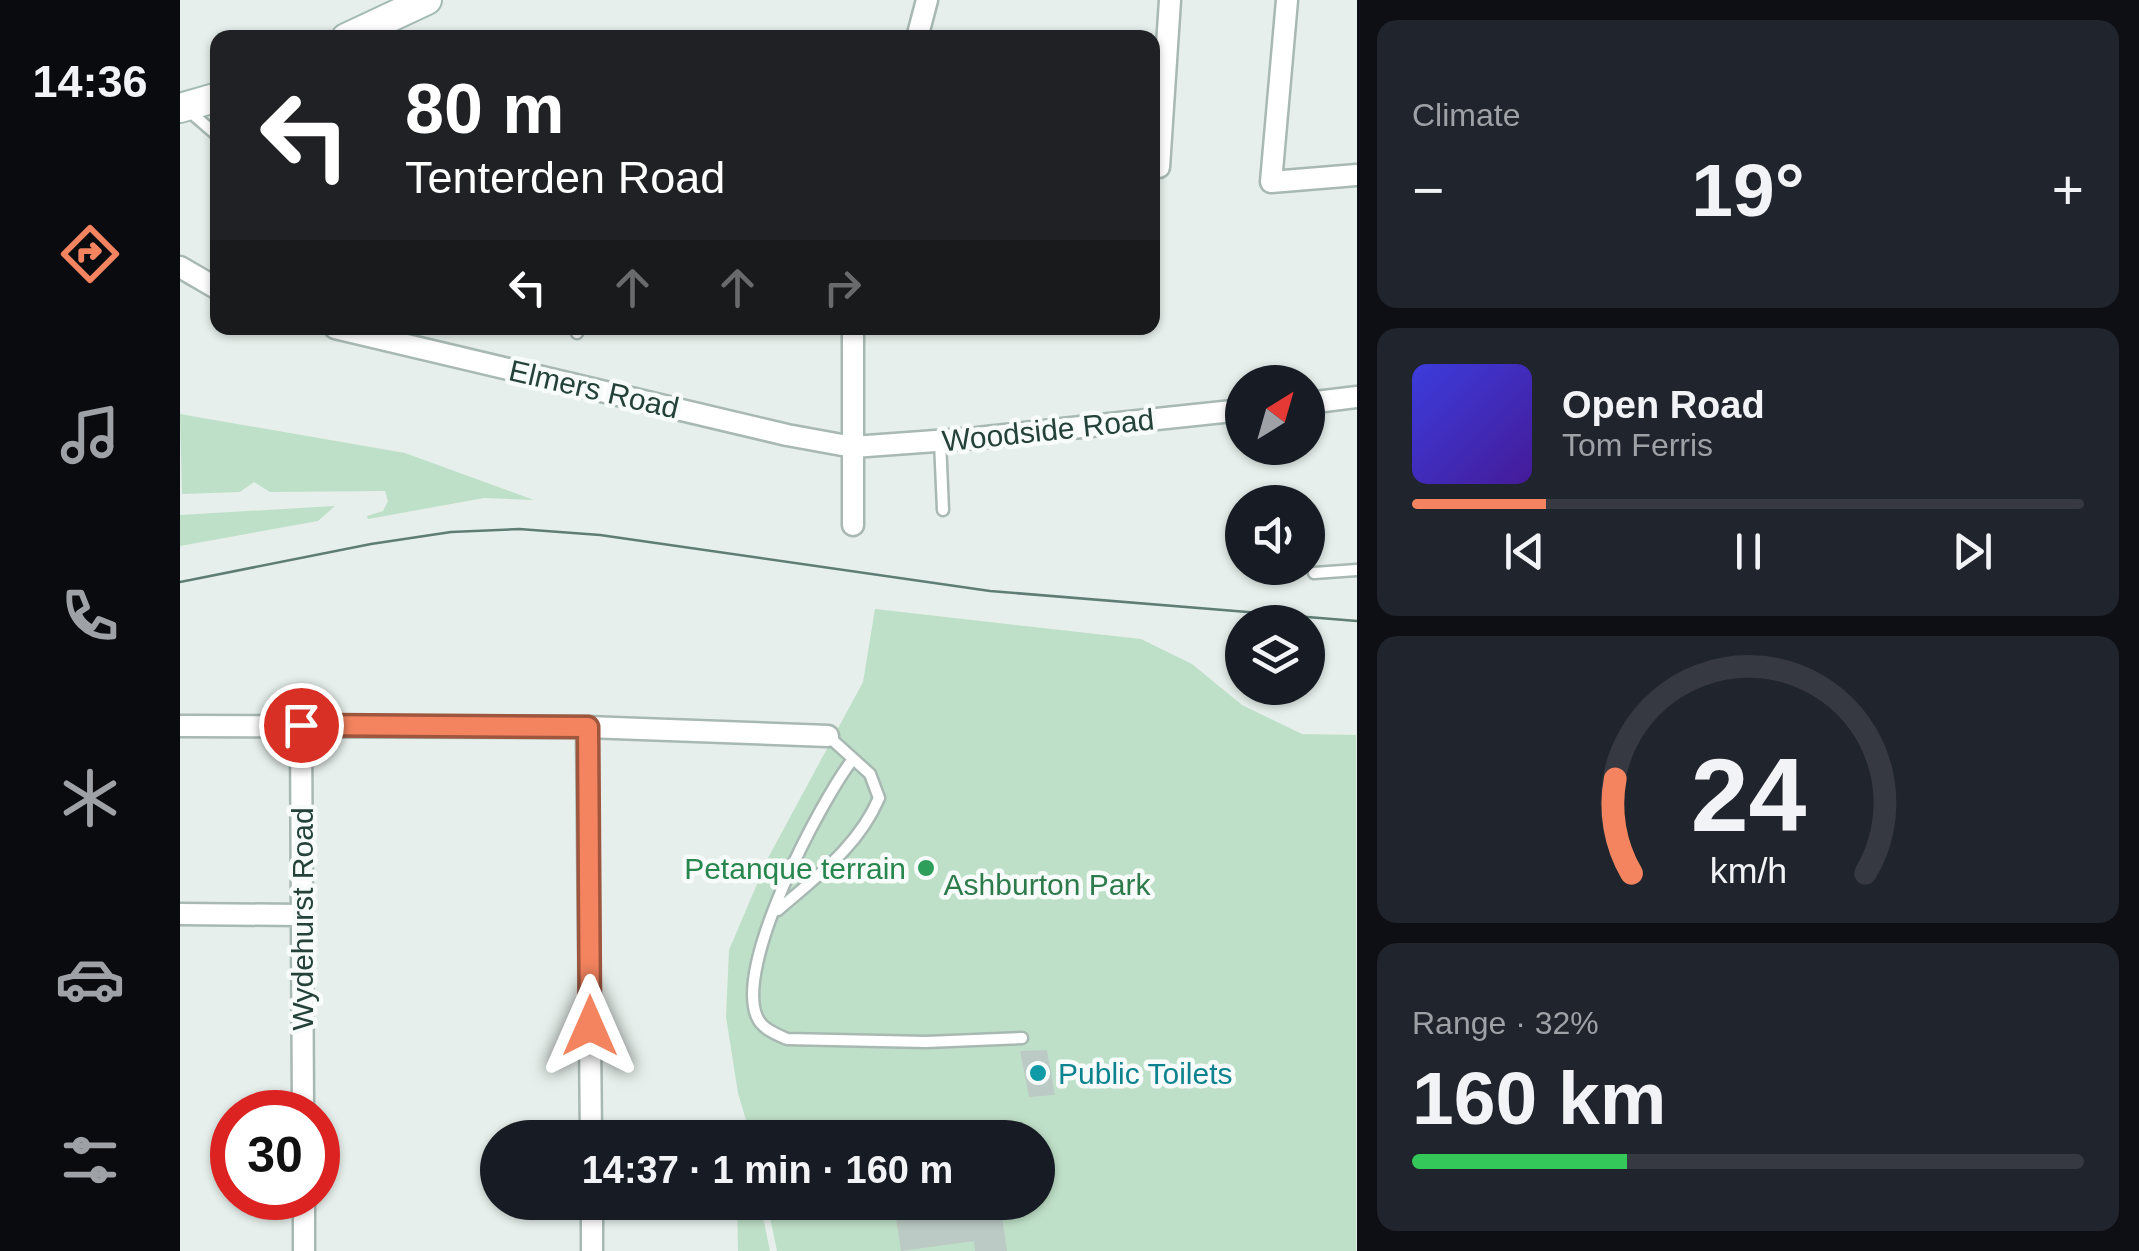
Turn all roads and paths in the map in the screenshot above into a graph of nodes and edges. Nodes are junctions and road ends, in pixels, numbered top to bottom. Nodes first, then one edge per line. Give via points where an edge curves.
1 (427, 0) edge
2 (927, 0) edge
3 (1170, 0) edge
4 (1287, 0) edge
5 (363, 30) edge
6 (918, 30) edge
7 (210, 99) edge
8 (182, 107) edge
9 (210, 130) edge
10 (1160, 152) edge
11 (1351, 176) edge
12 (180, 267) edge
13 (210, 284) edge
14 (369, 335) edge
15 (853, 335) edge
16 (1356, 397) edge
17 (1325, 400) edge
18 (1225, 412) edge
19 (940, 441) junction
20 (853, 447) junction
21 (943, 510) dead end
22 (854, 525) dead end
23 (1356, 570) edge
24 (1325, 572) edge
25 (301, 725) junction
26 (180, 726) edge
27 (588, 727) junction
28 (828, 736) joint
29 (853, 759) junction
30 (180, 914) edge
31 (773, 914) junction
32 (301, 915) junction
33 (1022, 1038) dead end
34 (303, 1090) edge
35 (591, 1120) edge
36 (304, 1220) edge
37 (592, 1220) edge
38 (304, 1251) edge
39 (592, 1251) edge

1 - 5 main road
2 - 6 street
3 - 10 street
4 - 11 street via 1271,182
7 - 8 main road
8 - 9 lane
12 - 13 street
14 - 20 street, Elmers Road via 566,375
15 - 20 street
16 - 17 street
18 - 19 street, Woodside Road
19 - 20 street, Woodside Road
19 - 21 lane
20 - 22 street
23 - 24 lane
25 - 26 street
25 - 27 street
25 - 32 street, Wydehurst Road
27 - 28 street
27 - 35 street
28 - 29 lane
29 - 31 lane via 808,834
29 - 31 lane via 870,774 879,798 867,824
30 - 32 street
31 - 33 lane via 758,958 753,1004 771,1032 787,1039
32 - 34 street, Wydehurst Road
36 - 38 street
37 - 39 street

